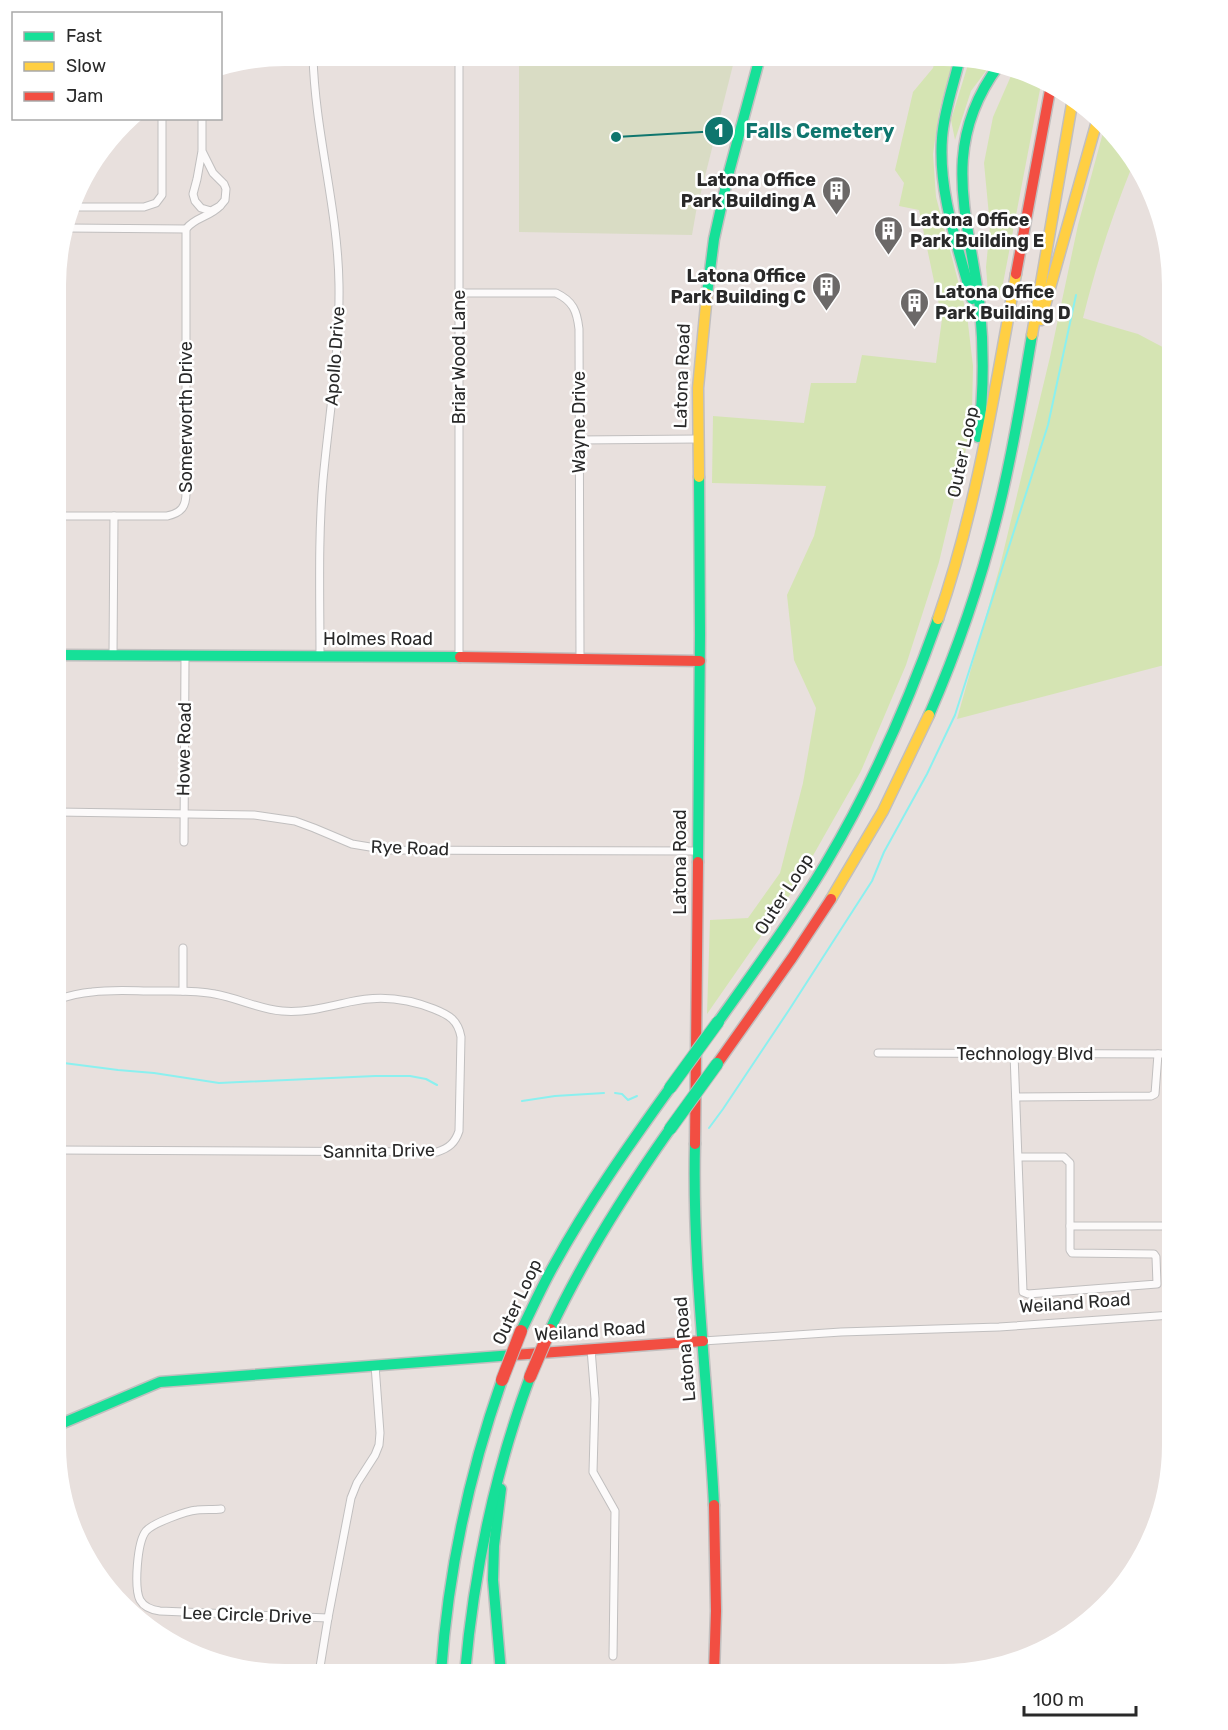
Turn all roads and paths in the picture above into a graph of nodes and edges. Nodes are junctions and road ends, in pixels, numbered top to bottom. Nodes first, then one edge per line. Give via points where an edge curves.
1 (314, 66) edge
2 (459, 66) edge
3 (758, 66) edge
4 (958, 66) edge
5 (994, 72) edge
6 (1050, 94) edge
7 (1071, 108) edge
8 (162, 120) edge
9 (201, 120) edge
10 (1095, 127) edge
11 (202, 151) junction
12 (220, 206) junction
13 (81, 207) edge
14 (73, 228) edge
15 (186, 229) junction
16 (459, 293) junction
17 (983, 356) junction
18 (1020, 399) junction
19 (579, 440) junction
20 (698, 440) junction
21 (66, 516) edge
22 (114, 516) junction
23 (959, 548) junction
24 (66, 655) edge
25 (113, 655) junction
26 (185, 657) junction
27 (320, 657) junction
28 (459, 657) junction
29 (580, 658) junction
30 (700, 661) junction
31 (66, 812) edge
32 (184, 814) junction
33 (184, 842) dead end
34 (698, 851) junction
35 (183, 948) dead end
36 (183, 991) junction
37 (66, 997) edge
38 (878, 1053) dead end
39 (1014, 1054) junction
40 (1158, 1054) junction
41 (1162, 1054) edge
42 (1016, 1097) junction
43 (66, 1150) edge
44 (1018, 1157) junction
45 (1070, 1226) junction
46 (1162, 1226) edge
47 (1162, 1316) edge
48 (703, 1341) junction
49 (591, 1349) junction
50 (375, 1365) junction
51 (66, 1422) edge
52 (506, 1446) junction
53 (221, 1509) dead end
54 (328, 1618) junction
55 (613, 1656) dead end
56 (320, 1664) edge
57 (442, 1664) edge
58 (466, 1664) edge
59 (500, 1664) edge
60 (714, 1664) edge

1 - 27 street, Apollo Drive via 339,288 323,482
2 - 16 street, Briar Wood Lane
3 - 20 main road, Latona Road via 729,172 710,266 699,360
4 - 17 main road via 943,129 942,179
5 - 17 main road via 974,105 962,162
6 - 23 main road, Outer Loop via 989,422
7 - 18 main road
8 - 13 street via 162,196 156,203 144,207
9 - 11 street
10 - 18 main road
11 - 12 street via 226,189
11 - 12 street via 195,201 206,210
12 - 15 street
14 - 15 street
15 - 22 street, Somerworth Drive via 186,501 180,512 174,514
16 - 19 street, Wayne Drive via 545,292 571,303 579,329
16 - 28 street, Briar Wood Lane
17 - 23 main road via 982,410
18 - 52 main road, bridge via 1002,492 977,584 944,681 914,750 843,883 603,1229 550,1330
19 - 20 street
19 - 29 street, Wayne Drive
20 - 30 main road, Latona Road
21 - 22 street, Somerworth Drive
22 - 25 street
23 - 57 main road, Outer Loop, bridge via 910,692 865,791 829,857 797,909 582,1216 522,1331 479,1446 448,1593
24 - 25 main road, Holmes Road
25 - 26 main road, Holmes Road
26 - 27 main road, Holmes Road
26 - 32 street, Howe Road
27 - 28 main road, Holmes Road
28 - 29 main road, Holmes Road
29 - 30 main road, Holmes Road
30 - 34 main road, Latona Road
31 - 32 street, Rye Road
32 - 33 street, Howe Road
32 - 34 street, Rye Road via 275,817 352,844 388,850
34 - 48 main road, Latona Road via 693,1183
35 - 36 street
36 - 37 street, Sannita Drive via 92,992
36 - 43 street, Sannita Drive via 223,995 274,1011 306,1011 380,998 408,1000 446,1014 457,1024 461,1037 457,1137 445,1150 428,1153
38 - 39 street, Technology Blvd
39 - 40 street, Technology Blvd
39 - 42 street
40 - 41 street, Technology Blvd
40 - 42 street via 1155,1094 1151,1096
42 - 44 street
44 - 45 street via 1068,1160
44 - 45 street via 1023,1292 1157,1284 1154,1254 1072,1253
45 - 46 street
47 - 48 street, Weiland Road
48 - 49 main road, Weiland Road
48 - 60 main road, Latona Road via 716,1543
49 - 50 main road, Weiland Road
49 - 55 street via 595,1399 593,1472 615,1511
50 - 51 main road, Weiland Road via 160,1382
50 - 54 street via 379,1445 351,1498
52 - 58 main road via 478,1564
52 - 59 main road via 493,1559
53 - 54 street, Lee Circle Drive via 194,1510 145,1532 139,1544 137,1590 144,1605 160,1611
54 - 56 street

